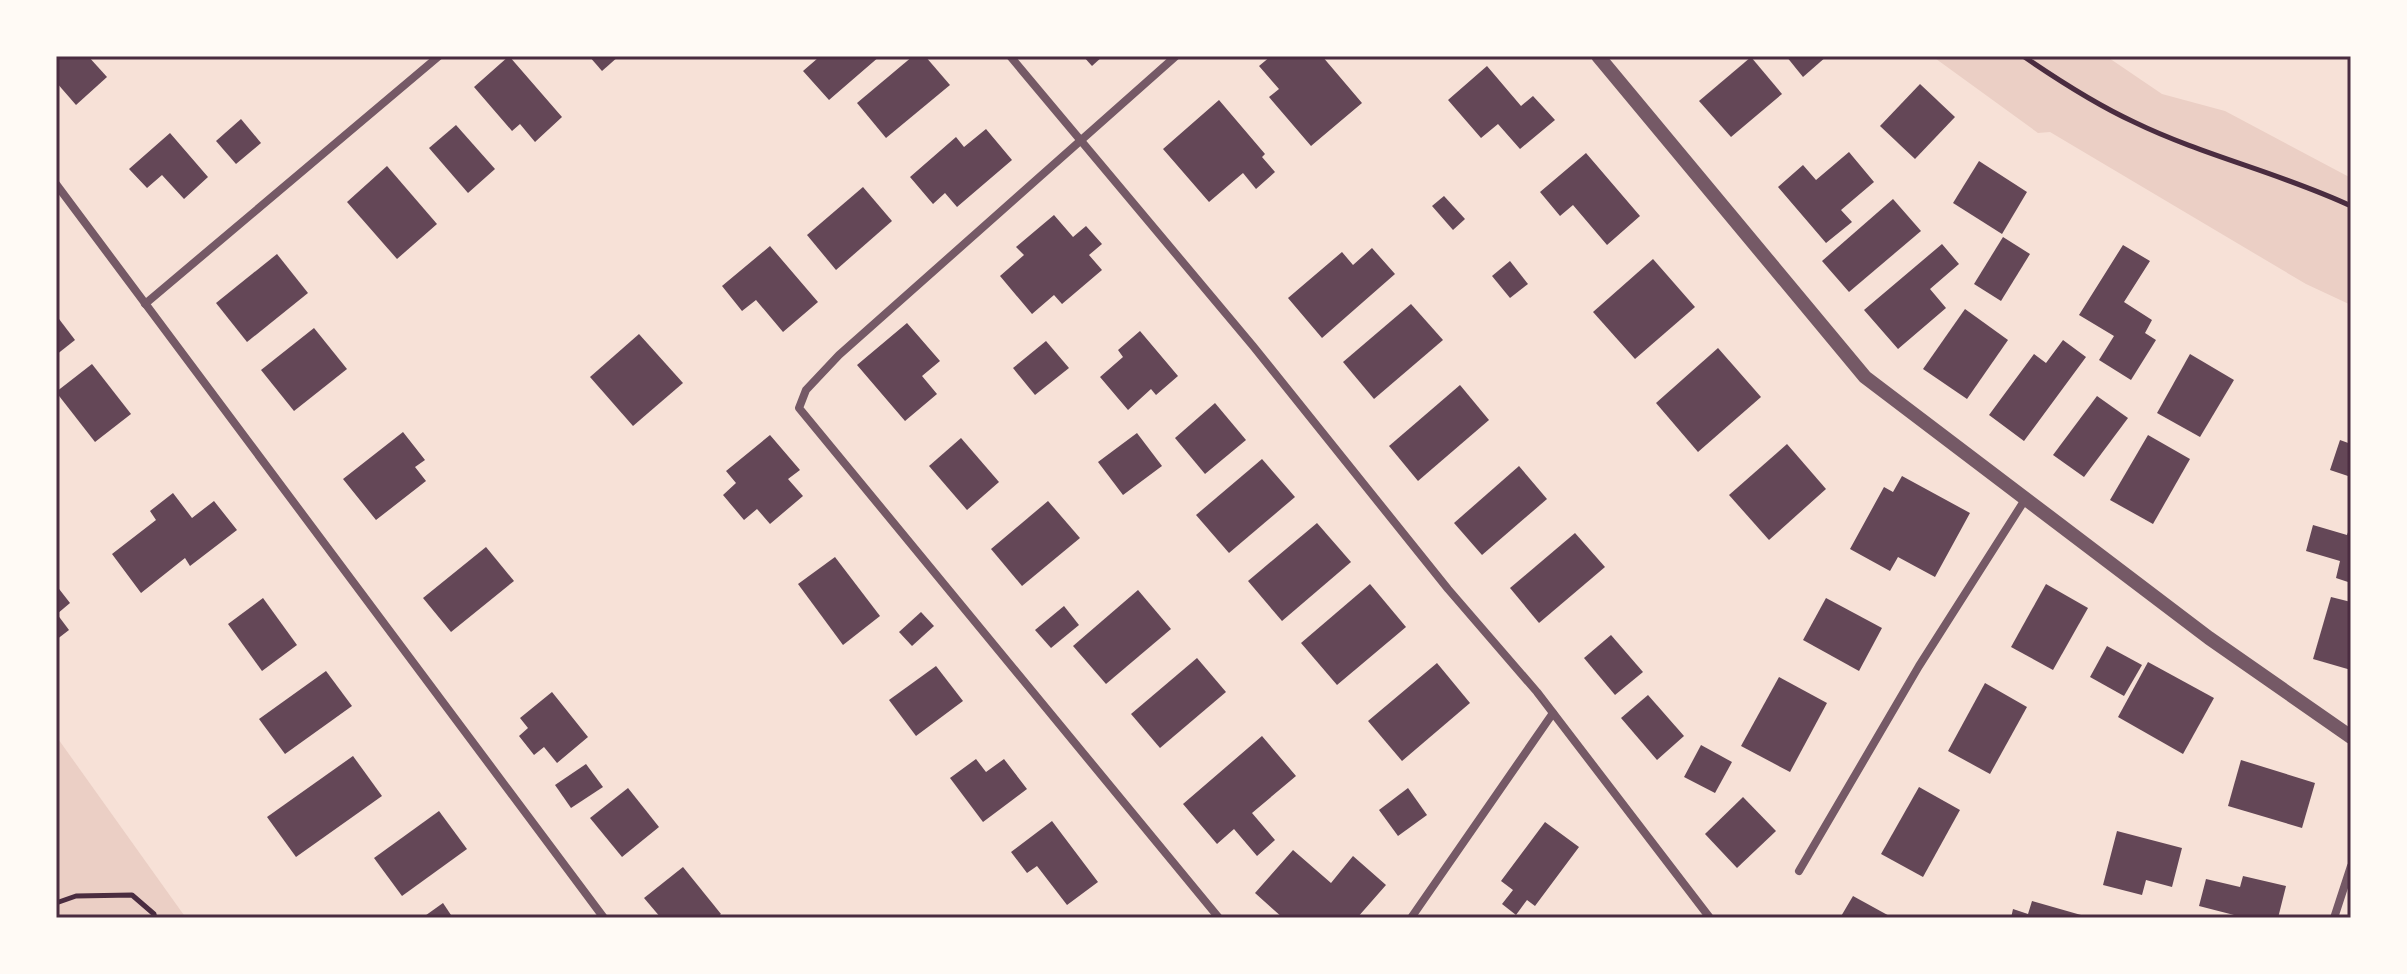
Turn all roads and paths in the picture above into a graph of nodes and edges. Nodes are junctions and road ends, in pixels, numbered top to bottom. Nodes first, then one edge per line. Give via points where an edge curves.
1 (439, 56) edge
2 (1010, 56) edge
3 (1176, 56) edge
4 (1598, 56) edge
5 (2023, 56) edge
6 (1081, 138) junction
7 (56, 184) edge
8 (2351, 206) edge
9 (145, 304) junction
10 (2026, 497) junction
11 (1553, 713) junction
12 (2351, 737) edge
13 (2351, 866) edge
14 (1799, 871) dead end
15 (56, 903) edge
16 (155, 918) edge
17 (604, 918) edge
18 (1219, 918) edge
19 (1411, 918) edge
20 (1710, 918) edge
21 (2334, 918) edge

1 - 9 street
2 - 6 street
3 - 6 street
4 - 10 street via 1865,377
5 - 8 path via 2133,122
6 - 11 street
6 - 18 street via 839,355 806,390 799,408
7 - 9 street
9 - 17 street
10 - 12 street via 2209,638
10 - 14 street
11 - 19 street
11 - 20 street
13 - 21 street
15 - 16 path via 76,896 132,895

